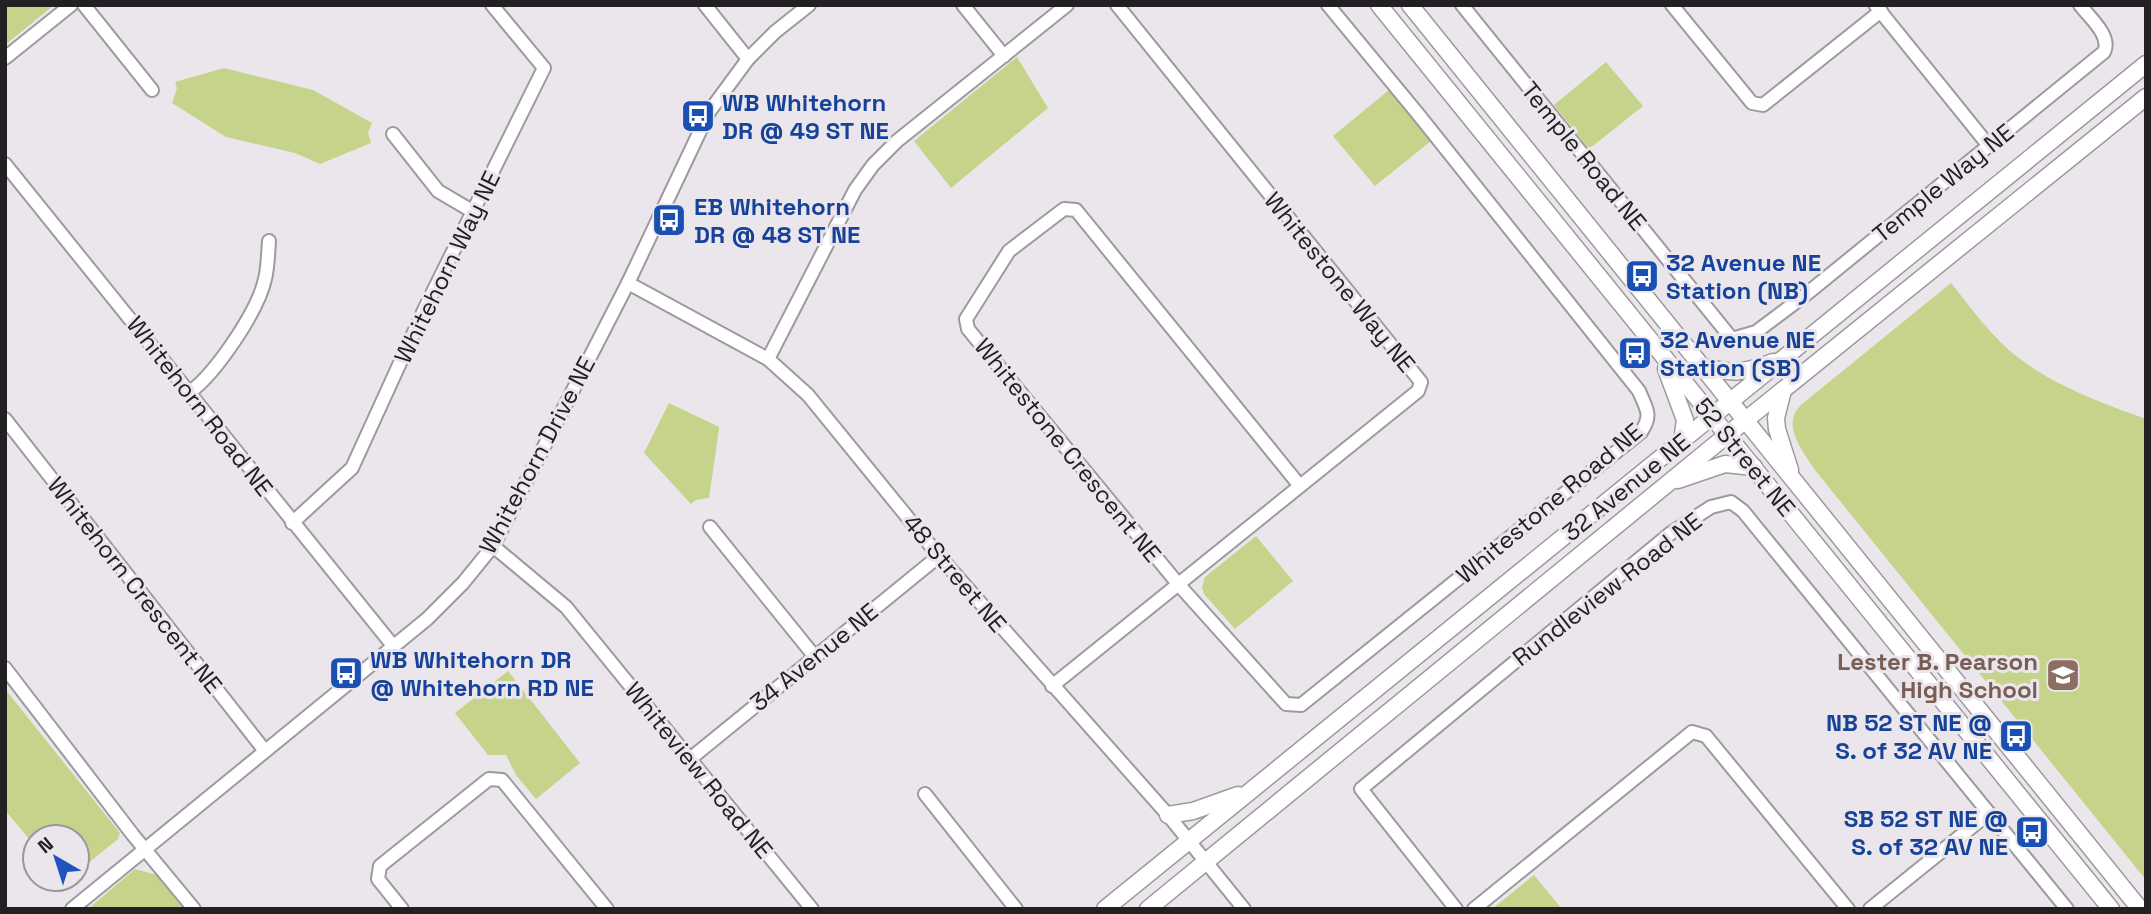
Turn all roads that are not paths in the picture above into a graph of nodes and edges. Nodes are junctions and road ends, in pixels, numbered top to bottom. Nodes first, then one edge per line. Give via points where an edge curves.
1 (71, 5) edge
2 (84, 5) edge
3 (492, 5) edge
4 (705, 5) edge
5 (809, 5) edge
6 (963, 5) edge
7 (1067, 5) edge
8 (1117, 5) edge
9 (1328, 5) edge
10 (1379, 5) edge
11 (1410, 5) edge
12 (1462, 5) edge
13 (1672, 5) edge
14 (2080, 5) edge
15 (1879, 8) edge
16 (1004, 56) junction
17 (5, 58) edge
18 (748, 59) junction
19 (2146, 64) edge
20 (152, 90) dead end
21 (2146, 97) edge
22 (393, 134) dead end
23 (1989, 146) junction
24 (5, 164) edge
25 (472, 211) junction
26 (269, 241) dead end
27 (628, 283) junction
28 (1732, 339) joint
29 (1656, 348) junction
30 (1789, 355) junction
31 (768, 359) junction
32 (1703, 367) junction
33 (1783, 390) junction
34 (190, 393) junction
35 (1732, 402) junction
36 (1712, 417) junction
37 (5, 419) edge
38 (1746, 421) junction
39 (1727, 435) junction
40 (1682, 441) junction
41 (1754, 467) junction
42 (1793, 479) junction
43 (1669, 483) junction
44 (1300, 486) junction
45 (292, 523) junction
46 (710, 527) dead end
47 (493, 546) junction
48 (939, 556) junction
49 (1179, 584) junction
50 (394, 647) junction
51 (815, 657) junction
52 (5, 668) edge
53 (1052, 686) junction
54 (1301, 705) joint
55 (265, 751) junction
56 (690, 759) junction
57 (1256, 787) junction
58 (925, 794) dead end
59 (1989, 813) junction
60 (1168, 815) junction
61 (1189, 841) junction
62 (146, 849) junction
63 (1206, 862) junction
64 (72, 909) edge
65 (194, 909) edge
66 (402, 909) edge
67 (607, 909) edge
68 (812, 909) edge
69 (1016, 909) edge
70 (1105, 909) edge
71 (1148, 909) edge
72 (1244, 909) edge
73 (1456, 909) edge
74 (1474, 909) edge
75 (1848, 909) edge
76 (1870, 909) edge
77 (2067, 909) edge
78 (2111, 909) edge
79 (2140, 909) edge

1 - 17 street
2 - 20 street
3 - 25 street, Whitehorn Way NE via 544,68
4 - 18 street
5 - 18 street, Whitehorn Drive NE
6 - 16 street
7 - 16 street
8 - 44 street, Whitestone Way NE via 1421,382 1418,391
9 - 54 street, Whitestone Road NE via 1639,391 1649,414 1641,432
10 - 29 main road, 52 Street NE
11 - 32 main road, 52 Street NE
12 - 28 street, Temple Road NE
13 - 15 street via 1752,103 1763,105
14 - 23 street, Temple Way NE via 2106,38 2104,52
15 - 23 street
16 - 31 street via 873,165 855,190
18 - 27 street, Whitehorn Drive NE via 709,112
19 - 30 main road, 32 Avenue NE
21 - 33 main road, 32 Avenue NE
22 - 25 street via 438,191
23 - 28 street, Temple Way NE via 1804,296 1756,332
24 - 34 street, Whitehorn Road NE
25 - 45 street, Whitehorn Way NE via 352,468
26 - 34 street via 265,281 242,330 205,381
27 - 31 street, 48 Street NE
27 - 47 street, Whitehorn Drive NE
29 - 36 main road, 52 Street NE
29 - 40 main road via 1685,420
30 - 32 main road via 1749,371
30 - 35 main road, 32 Avenue NE
31 - 48 street, 48 Street NE via 808,394
32 - 35 main road, 52 Street NE
33 - 38 main road, 32 Avenue NE
33 - 42 main road via 1777,429
34 - 45 street, Whitehorn Road NE
35 - 36 main road, 32 Avenue NE
35 - 38 main road, 52 Street NE
36 - 39 main road, 52 Street NE
36 - 40 main road, 32 Avenue NE
37 - 55 street, Whitehorn Crescent NE
38 - 39 main road, 32 Avenue NE
38 - 42 main road, 52 Street NE
39 - 41 main road, 52 Street NE
39 - 43 main road, 32 Avenue NE
40 - 57 main road, 32 Avenue NE
41 - 43 main road via 1725,464
41 - 78 main road, 52 Street NE
42 - 79 main road, 52 Street NE
43 - 63 main road, 32 Avenue NE
44 - 49 street, Whitestone Way NE
44 - 49 street, Whitestone Crescent NE via 1076,210 1064,209 1009,251 966,319 968,329
45 - 50 street, Whitehorn Road NE
46 - 51 street
47 - 50 street, Whitehorn Drive NE via 454,592
47 - 56 street, Whiteview Road NE via 566,607
48 - 51 street, 34 Avenue NE
48 - 53 street, 48 Street NE
49 - 53 street, Whitestone Way NE
49 - 54 street, Whitestone Crescent NE via 1286,704
50 - 55 street, Whitehorn Drive NE
51 - 56 street, 34 Avenue NE
52 - 62 street
53 - 60 street, 48 Street NE
55 - 62 street, Whitehorn Drive NE
56 - 68 street, Whiteview Road NE
57 - 60 main road via 1219,803
57 - 61 main road, 32 Avenue NE
58 - 69 street
59 - 73 street, Rundleview Road NE via 1731,502 1711,508 1671,533 1361,789
59 - 76 street
59 - 77 street, Rundleview Road NE
60 - 61 street, 48 Street NE
61 - 63 street, 48 Street NE
61 - 70 main road, 32 Avenue NE
62 - 64 street, Whitehorn Drive NE
62 - 65 street
63 - 71 main road, 32 Avenue NE
63 - 72 street, 48 Street NE
66 - 67 street via 378,879 380,866 489,779 502,780
74 - 75 street via 1692,732 1706,736

